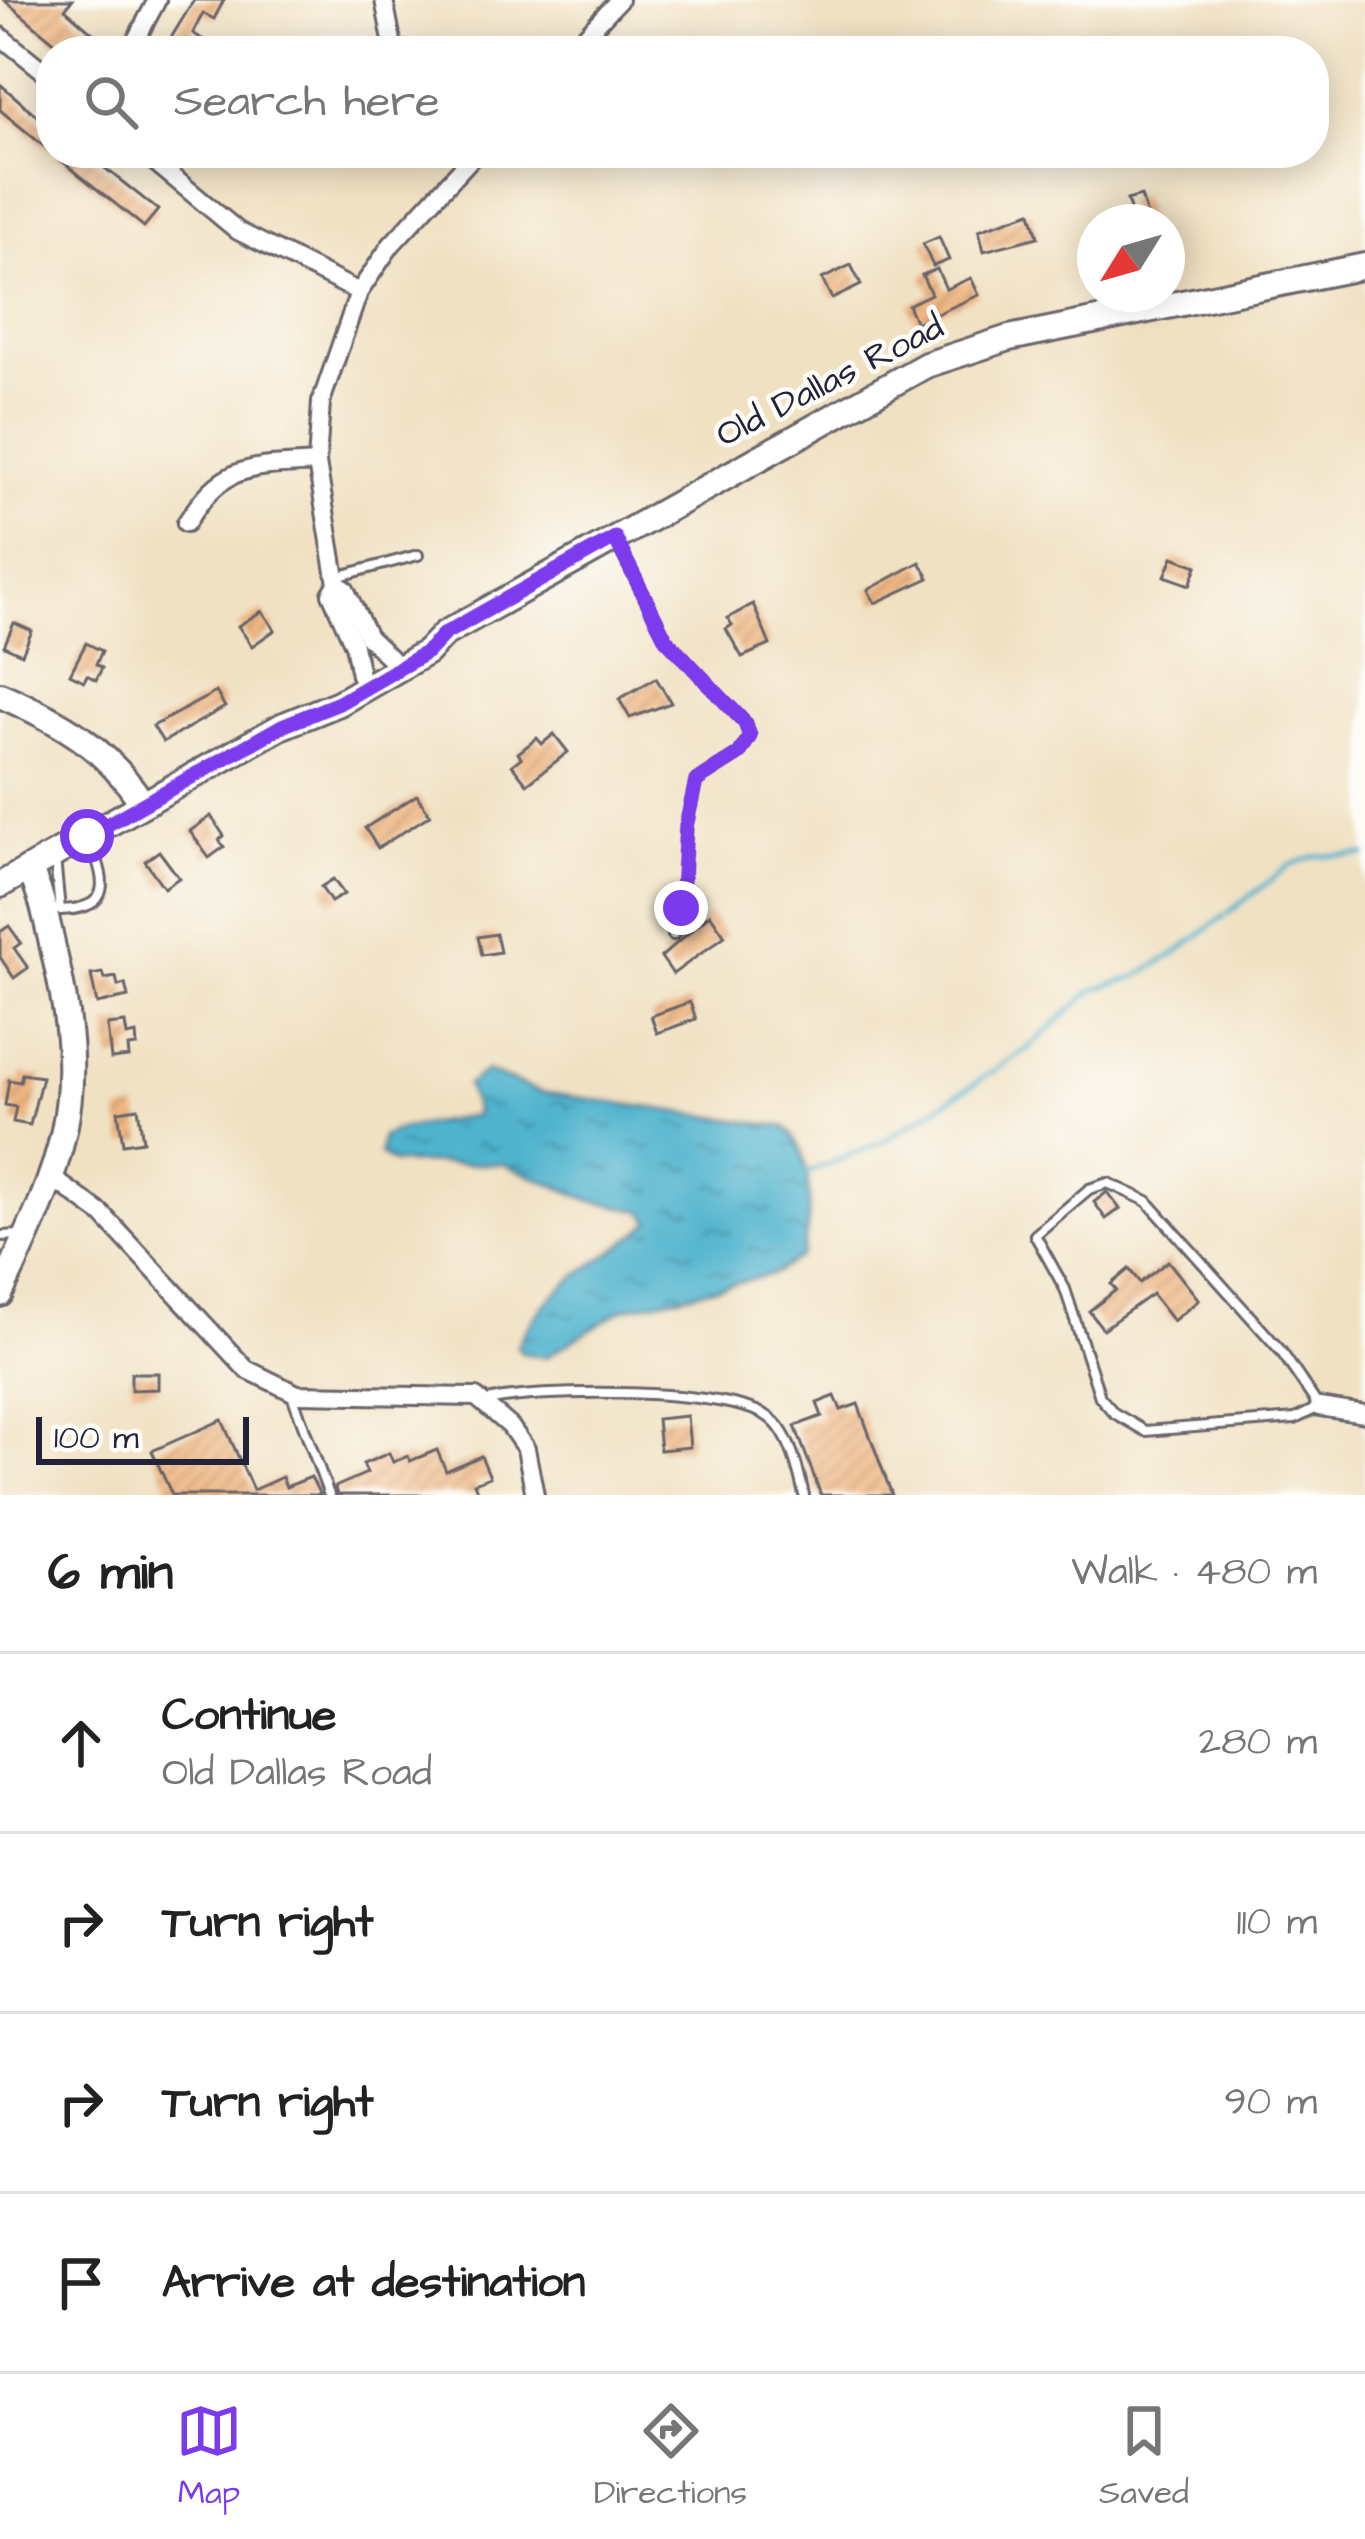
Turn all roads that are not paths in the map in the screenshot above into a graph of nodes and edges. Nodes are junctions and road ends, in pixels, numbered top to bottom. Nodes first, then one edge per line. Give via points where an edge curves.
1 (157, 0) edge
2 (384, 0) edge
3 (619, 0) edge
4 (0, 36) edge
5 (138, 36) edge
6 (391, 36) edge
7 (586, 36) edge
8 (36, 65) edge
9 (162, 168) edge
10 (462, 168) edge
11 (1365, 266) edge
12 (359, 292) junction
13 (317, 463) junction
14 (186, 523) dead end
15 (615, 538) junction
16 (418, 555) dead end
17 (336, 581) junction
18 (434, 640) junction
19 (391, 658) junction
20 (360, 675) junction
21 (0, 694) edge
22 (326, 704) junction
23 (142, 804) junction
24 (87, 836) junction
25 (53, 854) junction
26 (29, 868) junction
27 (0, 885) edge
28 (52, 910) junction
29 (673, 934) dead end
30 (51, 1177) junction
31 (27, 1235) junction
32 (0, 1236) edge
33 (0, 1294) edge
34 (292, 1394) junction
35 (484, 1402) junction
36 (1318, 1407) junction
37 (1365, 1414) edge
38 (329, 1495) edge
39 (535, 1495) edge
40 (804, 1495) edge

1 - 5 street
2 - 6 street
3 - 7 street
4 - 8 street
9 - 12 street via 238,231
10 - 12 street
11 - 15 main road, Old Dallas Road via 946,357
12 - 13 street via 321,402
13 - 14 street via 254,466 210,485
13 - 17 street
15 - 18 main road, Old Dallas Road
15 - 29 lane via 666,639 750,736 739,754 696,781 682,923
16 - 17 lane
17 - 19 street via 379,652
17 - 20 street via 331,594
18 - 19 main road, Old Dallas Road
18 - 22 main road, Old Dallas Road via 427,652
19 - 20 main road, Old Dallas Road
20 - 22 main road, Old Dallas Road
21 - 23 main road via 85,737 121,770
22 - 23 main road, Old Dallas Road
23 - 24 main road, Old Dallas Road
24 - 25 main road, Old Dallas Road
24 - 28 lane via 101,891 86,910
25 - 26 main road, Old Dallas Road
25 - 28 lane
26 - 27 main road, Old Dallas Road
26 - 28 main road
28 - 30 main road via 74,1077
30 - 31 main road
30 - 34 street via 102,1214 226,1352
31 - 32 lane
31 - 33 main road
34 - 35 street via 465,1395
34 - 38 lane
35 - 39 street via 526,1448
35 - 40 lane via 621,1390 762,1413 785,1438
36 - 36 lane via 1281,1351 1147,1201 1108,1183 1089,1189 1035,1235 1065,1289 1100,1397 1145,1432 1295,1419
36 - 37 street

